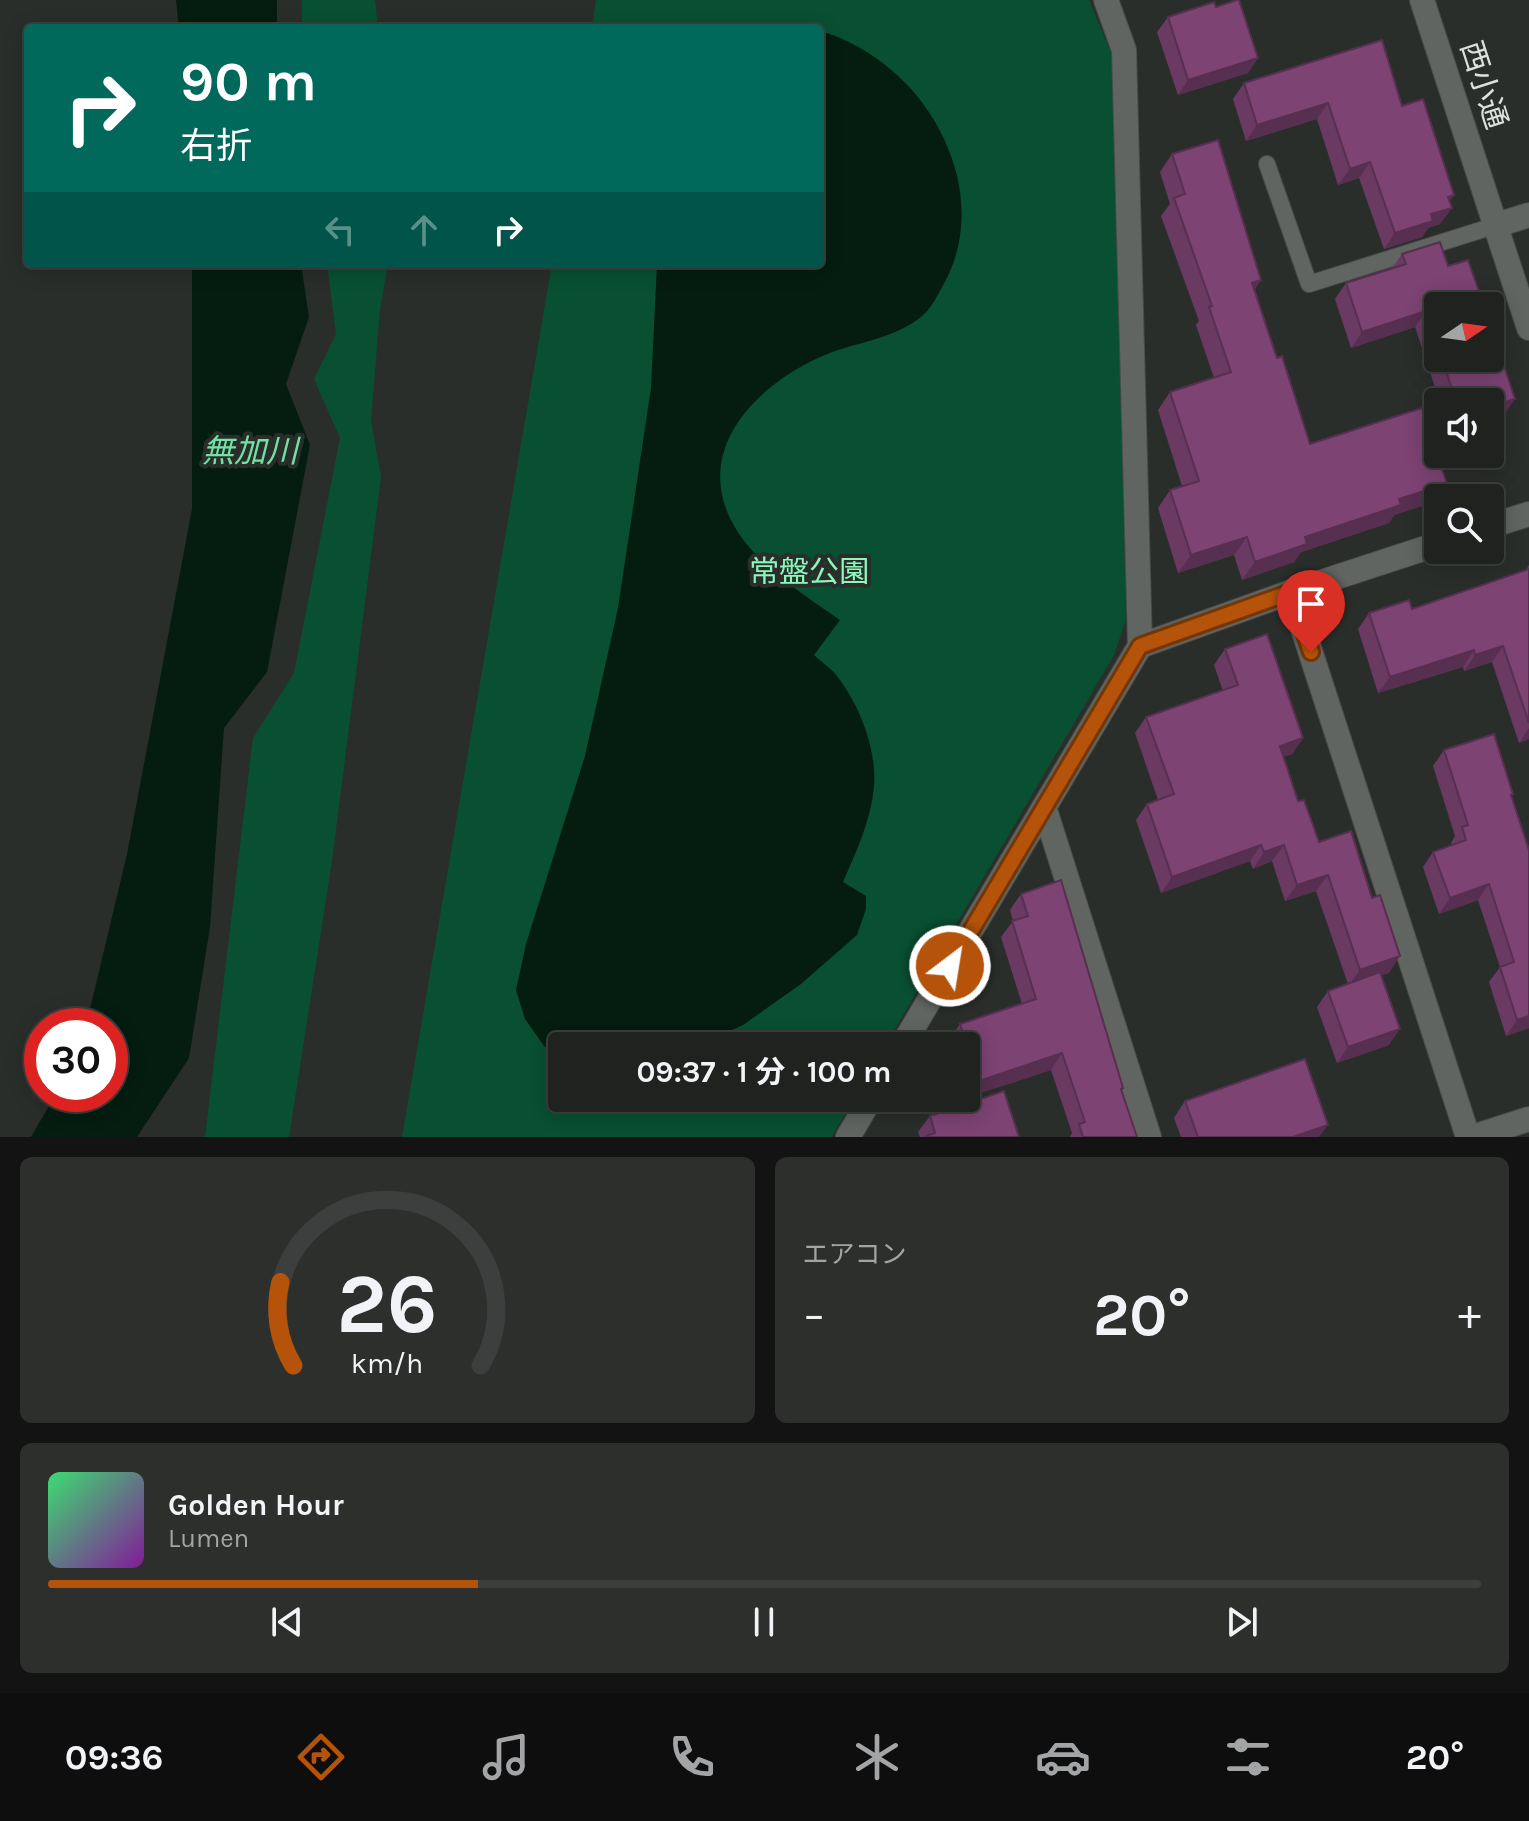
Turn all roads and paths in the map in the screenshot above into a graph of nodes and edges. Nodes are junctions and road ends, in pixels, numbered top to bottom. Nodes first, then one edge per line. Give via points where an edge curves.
1 (1106, 0) edge
2 (1422, 0) edge
3 (1267, 164) dead end
4 (1529, 215) edge
5 (1497, 225) junction
6 (1529, 328) edge
7 (1529, 514) edge
8 (1504, 522) edge
9 (1424, 549) edge
10 (1291, 592) junction
11 (1140, 646) junction
12 (1044, 807) junction
13 (910, 1032) edge
14 (863, 1112) edge
15 (1529, 1119) edge
16 (848, 1137) edge
17 (1149, 1137) edge
18 (1471, 1137) edge

1 - 11 street via 1124,50
2 - 5 street, 西小通
3 - 5 lane via 1309,284
4 - 5 street
5 - 6 street, 西小通
7 - 8 street
9 - 10 street
10 - 11 street
10 - 18 street
11 - 12 street
12 - 13 street
12 - 17 street
14 - 16 street
15 - 18 street

